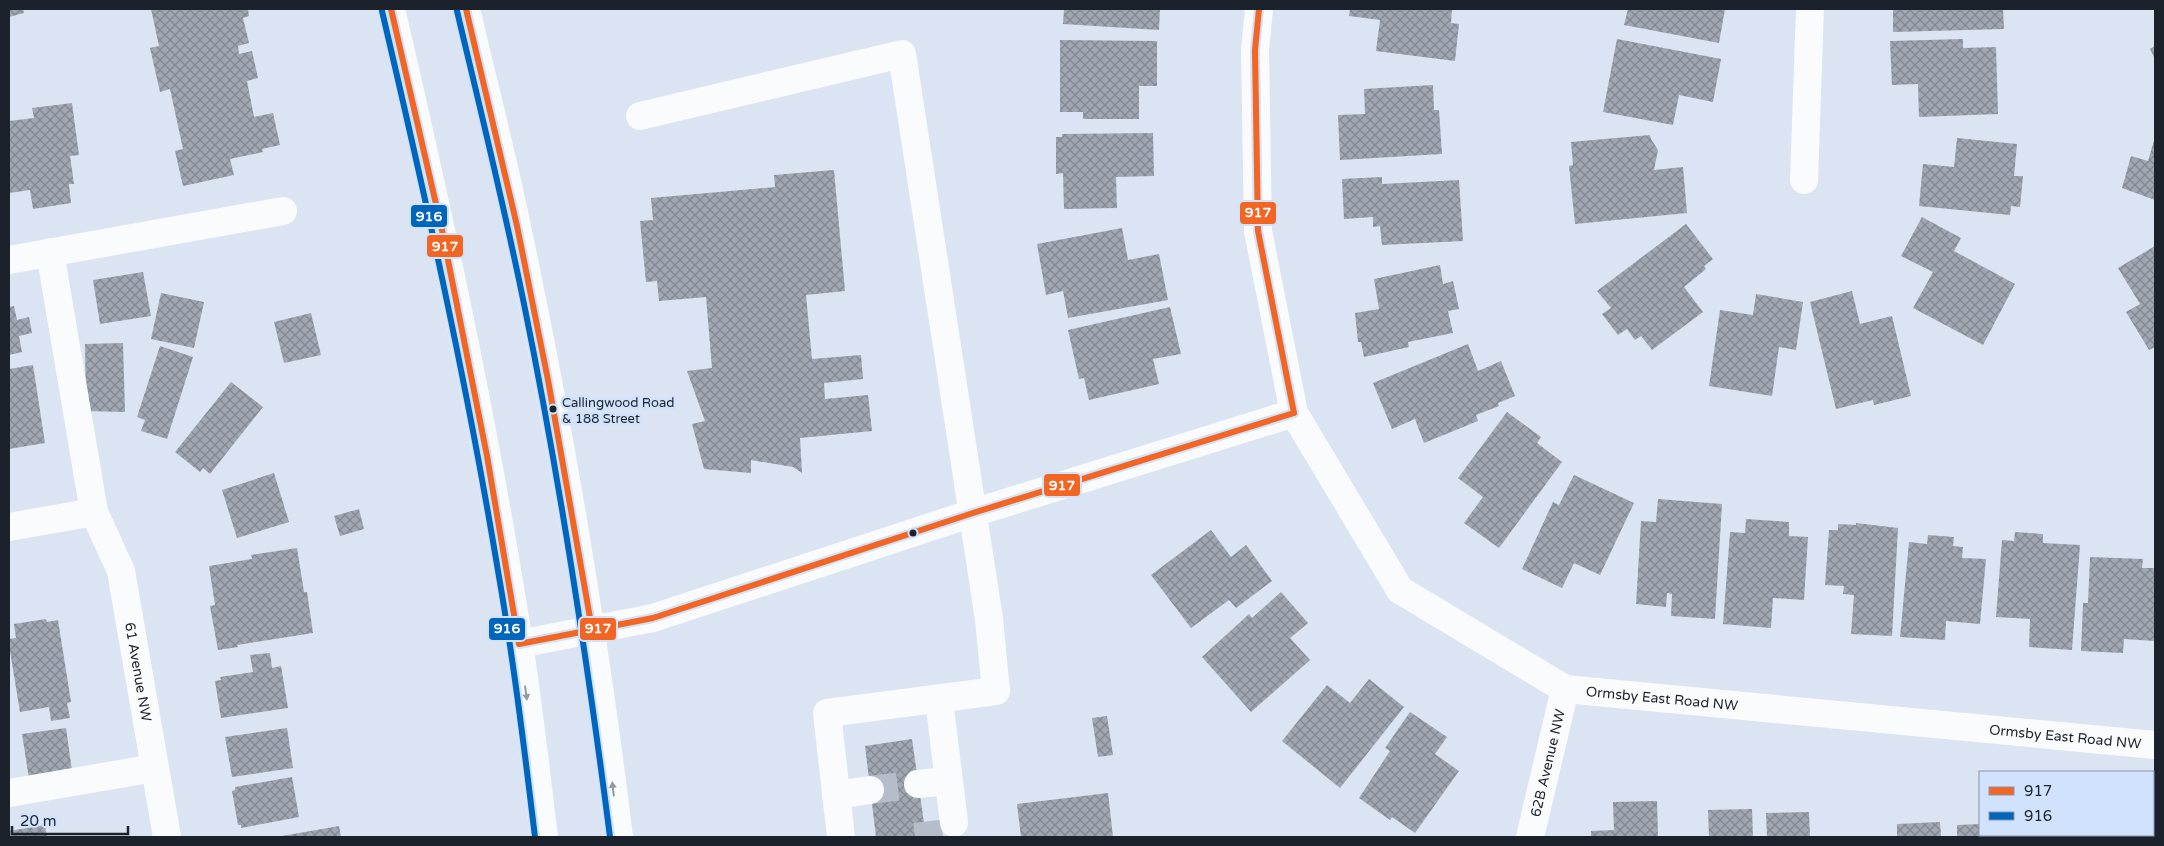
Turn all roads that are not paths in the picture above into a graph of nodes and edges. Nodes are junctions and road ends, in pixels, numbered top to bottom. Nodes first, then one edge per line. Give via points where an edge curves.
1 (391, 9) edge
2 (466, 9) edge
3 (1259, 9) edge
4 (1810, 9) edge
5 (640, 116) dead end
6 (1804, 180) dead end
7 (283, 211) dead end
8 (50, 252) junction
9 (9, 260) edge
10 (1294, 413) junction
11 (94, 512) junction
12 (973, 513) junction
13 (9, 527) edge
14 (592, 629) junction
15 (519, 644) junction
16 (1565, 689) junction
17 (939, 699) junction
18 (2155, 745) edge
19 (155, 768) junction
20 (948, 781) junction
21 (918, 784) tunnel mouth
22 (870, 790) tunnel mouth
23 (9, 793) edge
24 (836, 795) junction
25 (954, 823) dead end
26 (167, 837) edge
27 (544, 837) edge
28 (619, 837) edge
29 (841, 837) edge
30 (1530, 837) edge

1 - 15 street via 442,230 487,456
2 - 14 street via 519,235
3 - 10 street, Ormsby East Road NW via 1255,50 1258,231
4 - 6 street
5 - 12 street via 902,54
7 - 8 street
8 - 9 street
8 - 11 street, 61 Avenue NW
10 - 12 street
10 - 16 street, Ormsby East Road NW via 1400,590
11 - 13 street
11 - 19 street, 61 Avenue NW via 121,571
12 - 14 street via 653,618
12 - 17 street via 996,691
14 - 15 street
28 -> 14 street
15 -> 27 street
16 - 18 street, Ormsby East Road NW
16 - 30 street, 62B Avenue NW
17 - 20 street
17 - 24 street via 827,713
19 - 23 street
19 - 26 street, 61 Avenue NW
20 - 21 street
20 - 25 street
22 - 24 street
24 - 29 street

